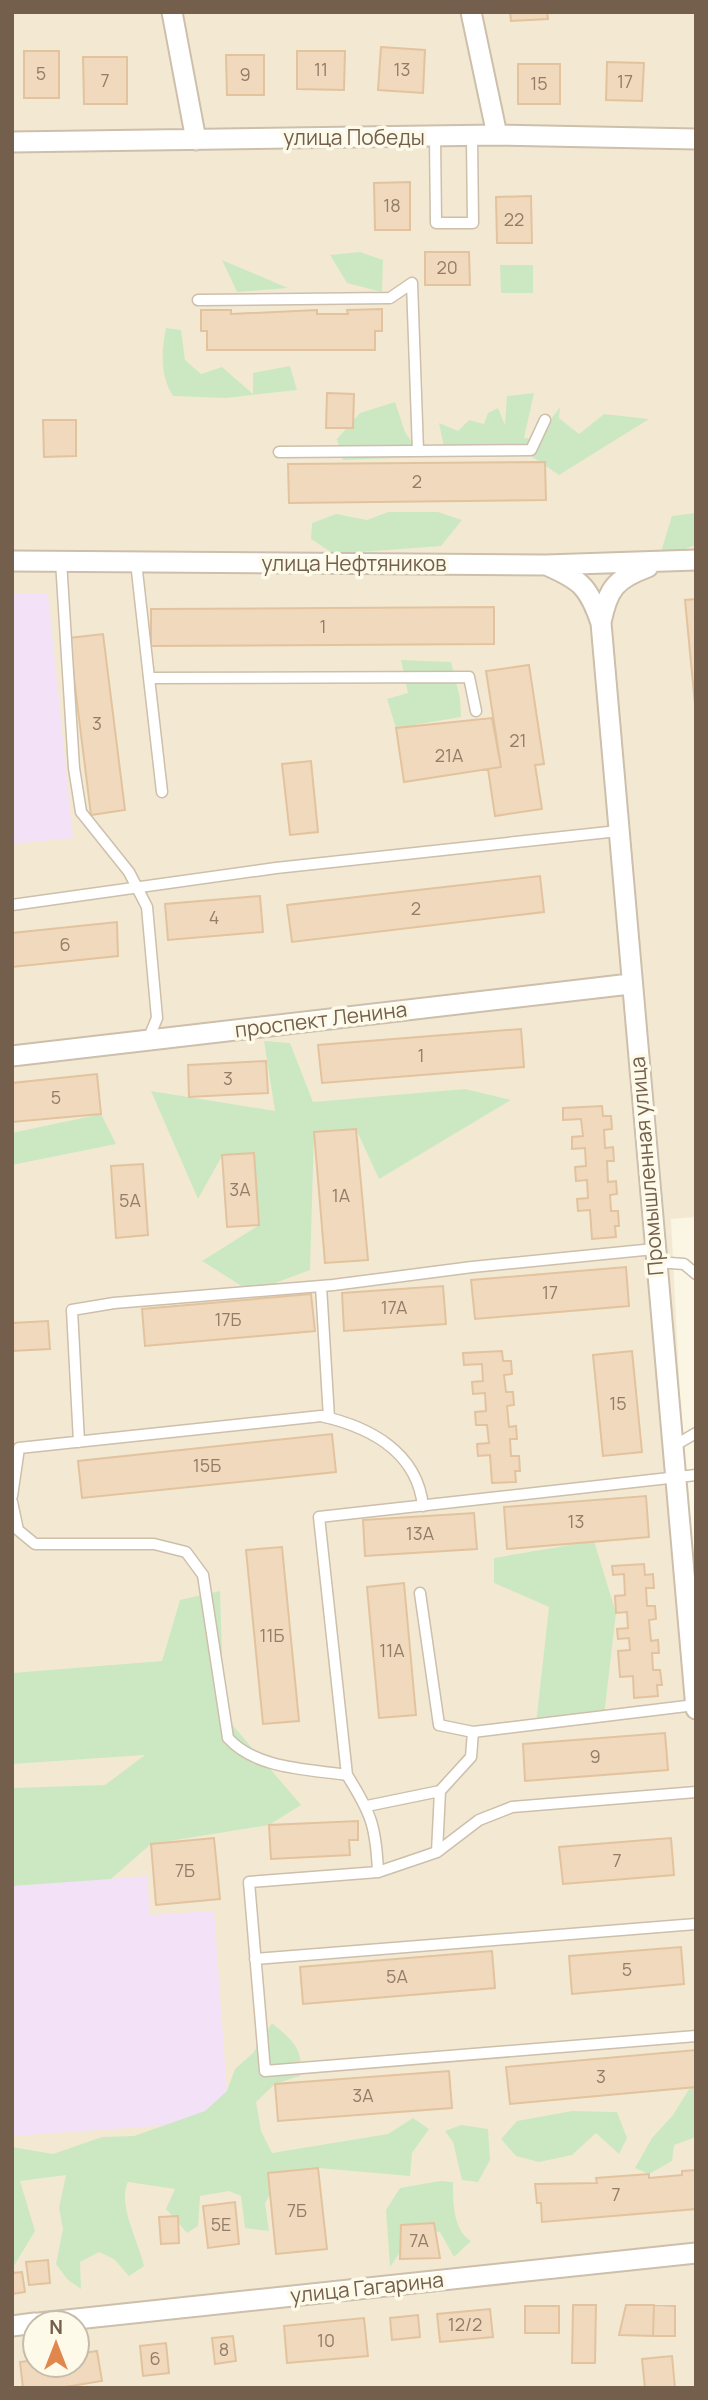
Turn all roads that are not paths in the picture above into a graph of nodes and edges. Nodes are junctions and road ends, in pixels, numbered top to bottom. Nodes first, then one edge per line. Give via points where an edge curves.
1 (172, 12) edge
2 (471, 12) edge
3 (498, 135) junction
4 (435, 138) junction
5 (471, 138) junction
6 (696, 139) edge
7 (196, 140) junction
8 (12, 142) edge
9 (198, 300) dead end
10 (545, 420) dead end
11 (418, 451) junction
12 (279, 452) dead end
13 (12, 561) edge
14 (61, 561) junction
15 (696, 561) edge
16 (136, 562) junction
17 (658, 564) junction
18 (546, 565) junction
19 (601, 623) junction
20 (149, 678) junction
21 (476, 711) dead end
22 (162, 792) dead end
23 (618, 831) junction
24 (138, 890) junction
25 (12, 905) edge
26 (630, 984) junction
27 (148, 1040) junction
28 (12, 1056) edge
29 (655, 1256) junction
30 (696, 1274) edge
31 (321, 1286) junction
32 (329, 1418) junction
33 (696, 1433) edge
34 (79, 1442) junction
35 (672, 1447) junction
36 (696, 1475) edge
37 (675, 1479) junction
38 (12, 1496) edge
39 (12, 1502) edge
40 (422, 1506) junction
41 (420, 1593) dead end
42 (696, 1707) edge
43 (473, 1732) junction
44 (347, 1775) junction
45 (440, 1791) junction
46 (696, 1792) edge
47 (367, 1806) junction
48 (437, 1852) junction
49 (378, 1872) junction
50 (696, 1924) edge
51 (256, 1959) junction
52 (696, 2036) edge
53 (696, 2253) edge
54 (91, 2317) edge

1 - 7 street
2 - 3 street
3 - 5 street, улица Победы
3 - 6 street, улица Победы
4 - 5 street, улица Победы
4 - 5 lane via 436,223 472,223
4 - 7 street, улица Победы
7 - 8 street, улица Победы
9 - 11 lane via 390,298 412,283
10 - 11 lane via 531,450
11 - 12 lane
13 - 14 street, улица Нефтяников
14 - 16 street, улица Нефтяников
14 - 24 lane via 81,812
15 - 17 street, улица Нефтяников
16 - 18 street, улица Нефтяников
16 - 20 lane
17 - 18 street, улица Нефтяников
17 - 19 street, Промышленная улица via 630,573 614,586 606,596
18 - 19 street, Промышленная улица via 585,587
19 - 23 street, Промышленная улица
20 - 21 lane via 470,677
20 - 22 lane
23 - 24 lane via 276,869
23 - 26 street, Промышленная улица
24 - 25 lane
24 - 27 lane via 147,907 153,949 157,1018
26 - 27 street, проспект Ленина
26 - 29 street, Промышленная улица
27 - 28 street, проспект Ленина
29 - 30 lane via 684,1264
29 - 31 lane via 472,1267
29 - 35 street, Промышленная улица
31 - 32 lane
31 - 34 lane via 72,1310
32 - 34 lane
32 - 40 lane via 348,1423 399,1452 420,1484
33 - 35 lane
34 - 38 lane via 19,1448
35 - 37 street, Промышленная улица
36 - 37 lane
37 - 40 lane
37 - 42 street, Промышленная улица
39 - 44 lane via 18,1530 35,1544 154,1544 186,1552 203,1575 228,1738 241,1752 272,1763
40 - 44 lane via 319,1517
41 - 43 lane via 439,1725
42 - 43 lane
43 - 45 lane via 471,1756
44 - 47 lane
45 - 47 lane
45 - 48 lane
46 - 48 lane via 512,1807 479,1820
47 - 49 lane via 377,1839
48 - 49 lane
49 - 51 lane via 249,1882
50 - 51 lane
51 - 52 lane via 265,2071
53 - 54 street, улица Гагарина

